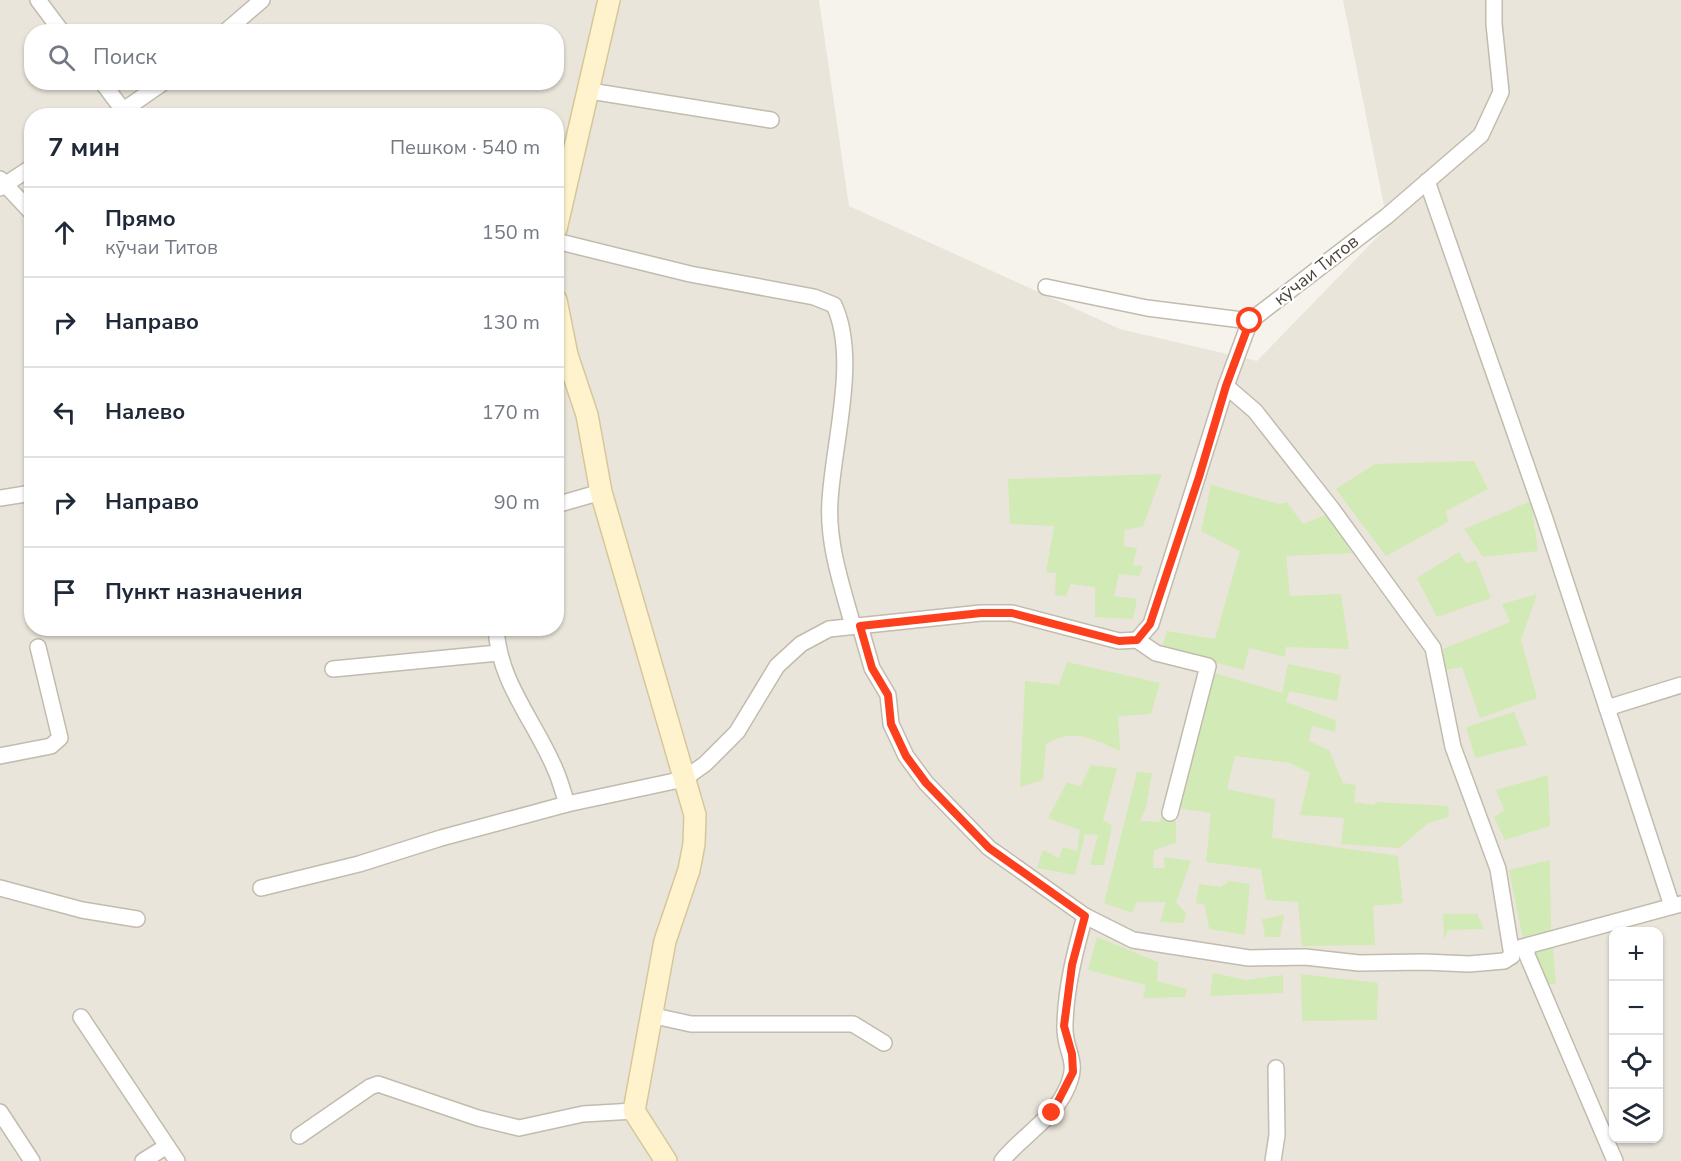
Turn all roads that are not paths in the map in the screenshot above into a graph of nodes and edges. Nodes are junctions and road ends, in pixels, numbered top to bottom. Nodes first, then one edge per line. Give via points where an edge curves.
1 (38, 0) edge
2 (262, 0) edge
3 (609, 0) edge
4 (1494, 0) edge
5 (56, 24) edge
6 (234, 24) edge
7 (106, 90) edge
8 (152, 90) edge
9 (590, 91) junction
10 (116, 108) edge
11 (126, 108) edge
12 (771, 120) dead end
13 (24, 172) edge
14 (1427, 181) junction
15 (2, 184) edge
16 (564, 197) edge
17 (24, 205) edge
18 (564, 243) edge
19 (1046, 287) dead end
20 (1250, 321) junction
21 (564, 340) edge
22 (1226, 386) junction
23 (601, 492) junction
24 (24, 495) edge
25 (0, 498) edge
26 (564, 503) edge
27 (857, 626) junction
28 (497, 636) edge
29 (1137, 640) junction
30 (38, 647) dead end
31 (498, 653) junction
32 (333, 669) dead end
33 (1681, 685) edge
34 (1607, 708) junction
35 (0, 756) edge
36 (684, 779) junction
37 (567, 804) junction
38 (1170, 813) dead end
39 (0, 888) edge
40 (261, 888) dead end
41 (1676, 905) edge
42 (1085, 916) junction
43 (137, 919) dead end
44 (1520, 948) junction
45 (650, 1015) junction
46 (81, 1017) dead end
47 (884, 1043) dead end
48 (1276, 1068) dead end
49 (634, 1111) junction
50 (0, 1112) edge
51 (299, 1136) dead end
52 (166, 1146) junction
53 (32, 1161) edge
54 (143, 1161) edge
55 (177, 1161) edge
56 (666, 1161) edge
57 (1002, 1161) edge
58 (1274, 1161) edge
59 (1615, 1161) edge

1 - 5 street
2 - 6 street
3 - 9 street
4 - 14 street, кӯчаи Титов via 1501,92 1481,135
7 - 10 street
8 - 11 street
9 - 12 street
9 - 16 street
13 - 15 street
14 - 20 street, кӯчаи Титов
14 - 34 street
15 - 17 street
18 - 27 street via 690,274 814,297 834,305 839,315 844,362 830,502 833,551
19 - 20 street via 1147,308
20 - 22 street
21 - 23 street via 586,415
22 - 29 street via 1150,624
22 - 44 street via 1255,411 1433,648 1454,747 1498,869
23 - 26 street
23 - 36 street
24 - 25 street
27 - 29 street via 1012,613 1119,641
27 - 36 street via 828,629 801,644 777,666 737,732
27 - 42 street via 872,668 888,695 891,724 906,756 926,783 989,848
28 - 31 street
29 - 38 street via 1156,653 1208,666
30 - 35 street via 60,738 51,746
31 - 32 street
31 - 37 street via 512,690 555,768
33 - 34 street
34 - 41 street
36 - 37 street
36 - 45 street via 695,815 694,843 665,941
37 - 40 street
39 - 43 street via 82,910
41 - 44 street
42 - 44 street via 1134,940 1249,958 1468,964 1504,961
42 - 57 street via 1072,965 1064,1026 1073,1072 1052,1113
44 - 59 street via 1527,956
45 - 47 street via 692,1024 853,1024
45 - 49 street
46 - 52 street
48 - 58 street
49 - 51 street via 583,1114 519,1128 378,1084
49 - 56 street
50 - 53 street
52 - 54 street
52 - 55 street

